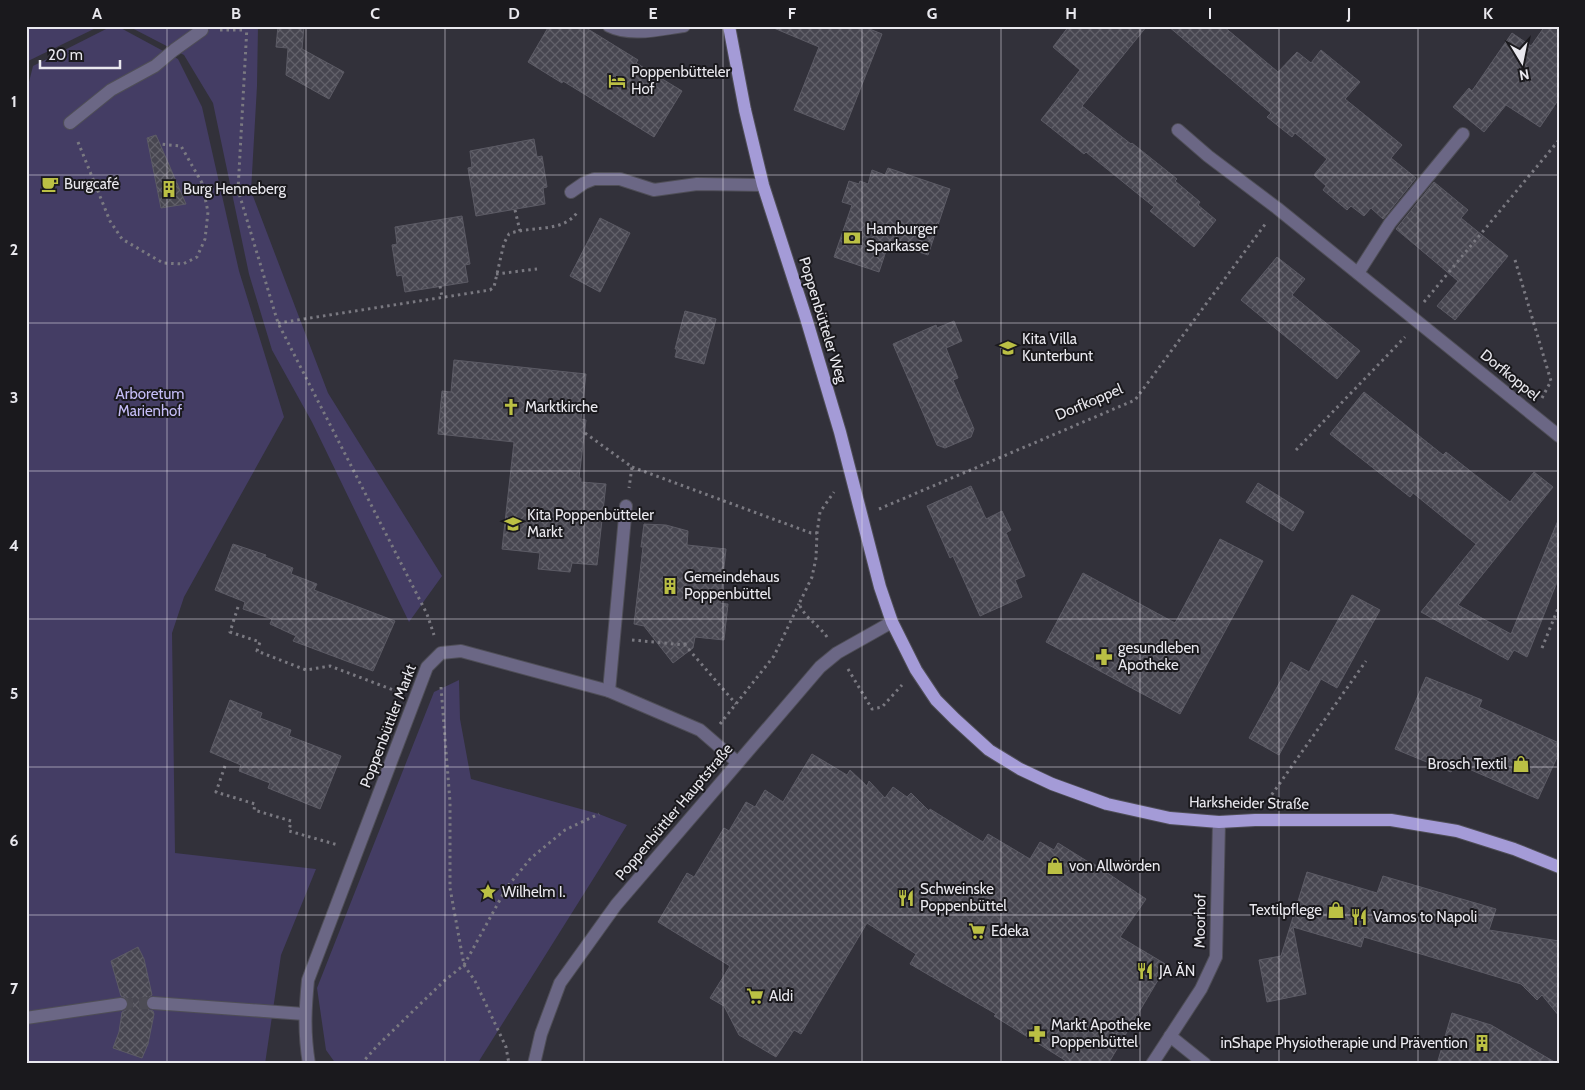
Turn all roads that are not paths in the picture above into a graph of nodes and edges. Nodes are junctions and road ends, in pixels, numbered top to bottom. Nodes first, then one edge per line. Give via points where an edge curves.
1 (609, 26) edge
2 (684, 26) edge
3 (728, 26) edge
4 (202, 30) dead end
5 (70, 122) road end
6 (1178, 130) dead end
7 (1463, 134) dead end
8 (763, 185) junction
9 (572, 192) dead end
10 (1358, 273) junction
11 (1559, 436) edge
12 (626, 506) road end
13 (892, 622) junction
14 (609, 690) junction
15 (737, 762) junction
16 (1219, 822) junction
17 (1559, 867) edge
18 (153, 1003) tunnel mouth
19 (121, 1004) tunnel mouth
20 (304, 1014) junction
21 (26, 1018) edge
22 (1170, 1036) junction
23 (309, 1064) edge
24 (534, 1064) edge
25 (1152, 1064) edge
26 (1205, 1064) edge

1 - 2 street via 633,31
3 - 8 main road, Poppenbütteler Weg
4 - 5 street via 155,66 111,90
6 - 10 street, Dorfkoppel via 1228,173
7 - 10 street via 1390,223
8 - 9 street via 696,184 654,190 620,179 604,178 584,183
8 - 13 main road, Poppenbütteler Weg via 806,318
10 - 11 street, Dorfkoppel
12 - 14 street
13 - 15 street, Poppenbüttler Hauptstraße via 837,653 820,667
13 - 16 main road, Harksheider Straße via 916,670 936,700 989,750 1020,769 1107,804 1170,818
14 - 15 street via 700,730
14 - 20 street, Poppenbüttler Markt via 460,651 441,654 427,667 308,980
15 - 24 street, Poppenbüttler Hauptstraße via 616,905 560,982
16 - 17 main road, Harksheider Straße via 1391,820 1457,831
16 - 22 street, Moorhof via 1216,957 1202,988
18 - 20 street
19 - 21 street
20 - 23 street, Poppenbüttler Markt
22 - 25 street, Moorhof
22 - 26 street

